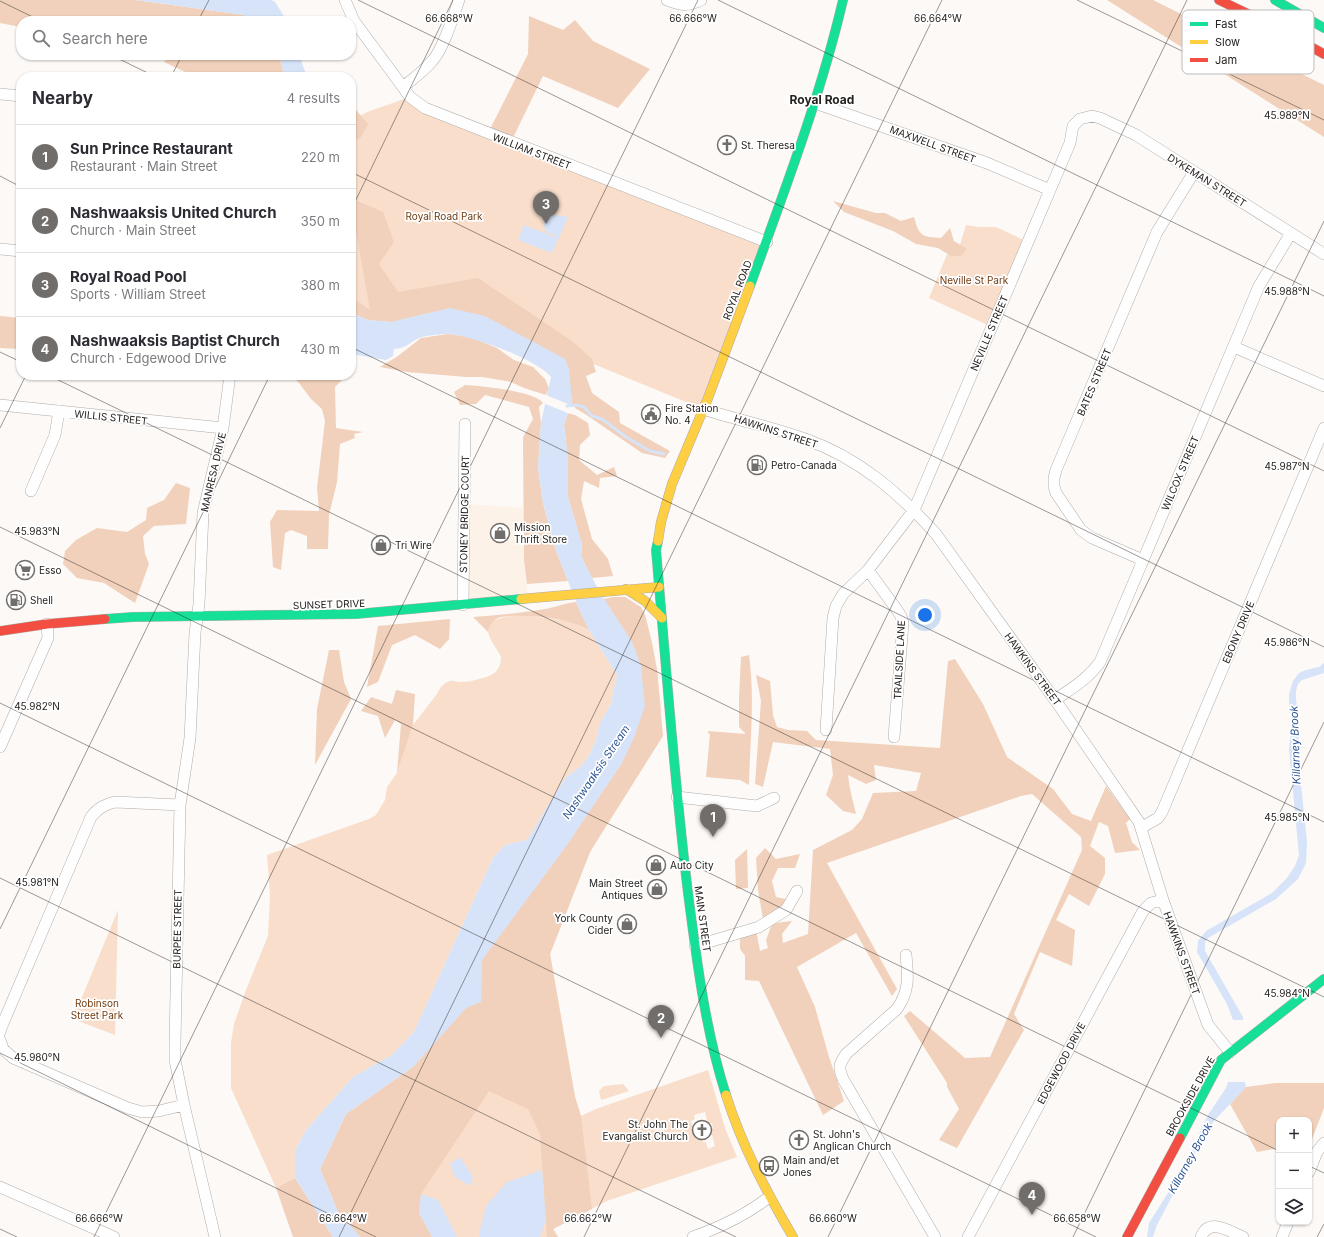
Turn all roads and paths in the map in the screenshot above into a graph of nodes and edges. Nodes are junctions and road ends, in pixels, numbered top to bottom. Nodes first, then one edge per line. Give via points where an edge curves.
1 (345, 0) edge
2 (459, 0) edge
3 (667, 0) edge
4 (701, 0) edge
5 (843, 0) edge
6 (1219, 0) edge
7 (1275, 0) edge
8 (1292, 0) edge
9 (1240, 10) edge
10 (1292, 10) edge
11 (1308, 10) edge
12 (1314, 14) edge
13 (352, 16) edge
14 (1324, 20) edge
15 (1314, 22) edge
16 (356, 24) edge
17 (1324, 28) edge
18 (1314, 39) edge
19 (1324, 45) edge
20 (1314, 49) edge
21 (1324, 54) edge
22 (403, 87) junction
23 (0, 94) edge
24 (16, 96) edge
25 (815, 103) junction
26 (1086, 116) joint
27 (1194, 172) junction
28 (1050, 190) junction
29 (1291, 233) junction
30 (767, 242) junction
31 (0, 249) edge
32 (16, 251) edge
33 (1324, 254) edge
34 (1234, 347) junction
35 (229, 380) edge
36 (1324, 386) edge
37 (0, 405) edge
38 (703, 409) junction
39 (59, 411) junction
40 (465, 424) dead end
41 (223, 428) junction
42 (1324, 428) edge
43 (31, 491) dead end
44 (914, 510) junction
45 (656, 550) junction
46 (1143, 560) junction
47 (649, 570) dead end
48 (868, 570) junction
49 (642, 581) dead end
50 (659, 587) junction
51 (626, 589) junction
52 (463, 605) junction
53 (198, 617) junction
54 (662, 618) junction
55 (48, 624) junction
56 (0, 631) edge
57 (1055, 700) junction
58 (826, 730) dead end
59 (894, 736) dead end
60 (0, 747) edge
61 (677, 797) junction
62 (774, 798) dead end
63 (180, 805) junction
64 (1141, 828) junction
65 (797, 891) dead end
66 (1163, 900) junction
67 (695, 946) junction
68 (906, 955) dead end
69 (1324, 979) edge
70 (0, 1032) edge
71 (0, 1040) edge
72 (1230, 1052) junction
73 (184, 1105) junction
74 (1324, 1143) edge
75 (1312, 1164) edge
76 (0, 1187) edge
77 (769, 1197) junction
78 (1287, 1225) edge
79 (114, 1237) edge
80 (215, 1237) edge
81 (693, 1237) edge
82 (793, 1237) edge
83 (935, 1237) edge
84 (968, 1237) edge
85 (1127, 1237) edge
86 (1201, 1237) edge
87 (1244, 1237) edge
88 (1282, 1237) edge

1 - 13 street, WILLIAM STREET
2 - 22 street via 441,48 433,60
3 - 4 street via 690,5
5 - 25 main road, ROYAL ROAD
6 - 9 main road
7 - 10 main road
8 - 11 main road
12 - 14 main road
15 - 17 main road
16 - 22 street, WILLIAM STREET
18 - 19 main road
20 - 21 main road
22 - 30 street, WILLIAM STREET via 417,103 436,113
23 - 24 street
25 - 28 street, MAXWELL STREET via 979,161
25 - 30 main road, ROYAL ROAD
26 - 27 street, DYKEMAN STREET via 1100,118 1136,135
26 - 28 street, NEVILLE STREET via 1073,126 1070,142
27 - 29 street, DYKEMAN STREET
27 - 46 street, BATES STREET via 1157,232 1054,478 1059,498 1087,536
28 - 44 street, NEVILLE STREET
29 - 33 street, DYKEMAN STREET
29 - 34 street, WILCOX STREET via 1259,286
30 - 38 main road, ROYAL ROAD
31 - 32 street
34 - 36 street
34 - 46 street, WILCOX STREET
35 - 41 street, MANRESA DRIVE
37 - 39 street, WILLIS STREET
38 - 44 street, HAWKINS STREET via 805,439 830,450 871,474
38 - 45 main road, ROYAL ROAD via 672,484
39 - 41 street, WILLIS STREET
39 - 43 street via 55,435
40 - 52 street, STONEY BRIDGE COURT
41 - 53 street, MANRESA DRIVE via 203,513
42 - 64 street, EBONY DRIVE via 1162,812 1158,818
44 - 48 street
44 - 57 street, HAWKINS STREET via 936,534
45 - 47 main road
45 - 50 main road, ROYAL ROAD
46 - 57 street, WILCOX STREET via 1100,662 1087,678
48 - 58 street via 843,594 836,606 833,618
48 - 59 street, TRAILSIDE LANE via 901,616
49 - 51 main road via 637,586
50 - 51 main road, SUNSET DRIVE
50 - 54 main road, MAIN STREET
51 - 52 main road, SUNSET DRIVE
51 - 54 main road via 645,601
52 - 53 main road, SUNSET DRIVE via 356,614
53 - 55 main road, SUNSET DRIVE via 133,617
53 - 63 street, BURPEE STREET via 190,738
54 - 61 main road, MAIN STREET
55 - 56 main road, SUNSET DRIVE
55 - 60 street via 48,638
57 - 64 street, HAWKINS STREET via 1135,815
61 - 62 street via 757,806
61 - 67 main road, MAIN STREET
63 - 70 street via 115,802 98,808 90,816
63 - 73 street, BURPEE STREET via 175,1054
64 - 66 street, HAWKINS STREET
65 - 67 street via 786,910 758,927
66 - 72 street, HAWKINS STREET via 1208,1025
66 - 84 street, EDGEWOOD DRIVE via 1151,903 1143,912
67 - 77 main road, MAIN STREET via 706,1020 717,1067 747,1153
68 - 83 street via 908,983 902,1002 846,1054 839,1069
69 - 72 main road, BROOKSIDE DRIVE
71 - 73 street via 3,1049 13,1058 128,1108 142,1112
72 - 85 main road, BROOKSIDE DRIVE via 1221,1060
73 - 80 street, BURPEE STREET
74 - 75 street
76 - 79 street
77 - 81 street via 731,1222
77 - 82 main road, MAIN STREET
78 - 88 street
86 - 87 street via 1210,1226 1217,1226

